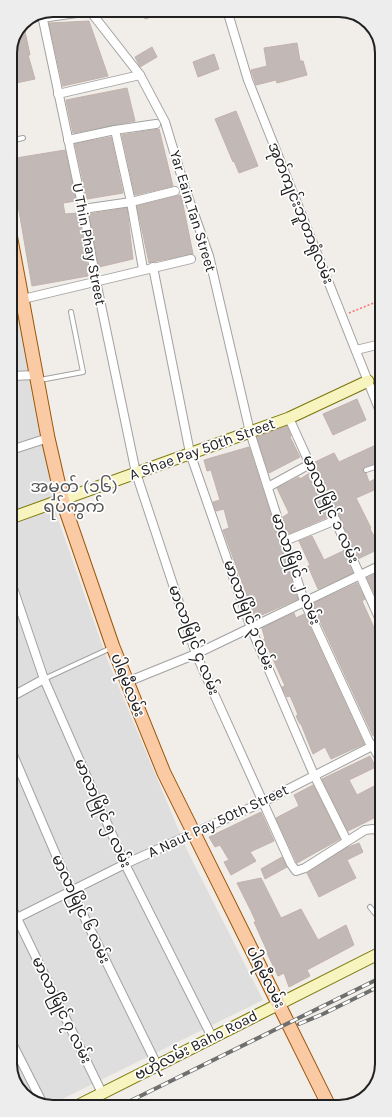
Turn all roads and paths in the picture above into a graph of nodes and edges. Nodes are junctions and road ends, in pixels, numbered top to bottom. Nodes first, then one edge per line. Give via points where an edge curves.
1 (95, 17) edge
2 (229, 17) edge
3 (43, 19) edge
4 (140, 75) junction
5 (58, 94) junction
6 (156, 124) dead end
7 (115, 130) junction
8 (23, 138) dead end
9 (17, 139) edge
10 (68, 140) junction
11 (175, 191) dead end
12 (131, 202) junction
13 (83, 209) junction
14 (191, 258) dead end
15 (153, 267) junction
16 (143, 269) junction
17 (96, 281) junction
18 (17, 284) edge
19 (23, 299) junction
20 (375, 302) edge
21 (71, 312) dead end
22 (341, 316) junction
23 (375, 345) edge
24 (356, 350) junction
25 (17, 377) edge
26 (37, 378) junction
27 (368, 381) junction
28 (375, 395) edge
29 (290, 418) junction
30 (250, 432) junction
31 (48, 438) junction
32 (17, 448) edge
33 (190, 453) junction
34 (310, 464) junction
35 (375, 468) edge
36 (366, 470) dead end
37 (136, 473) junction
38 (268, 487) junction
39 (62, 499) junction
40 (17, 516) edge
41 (336, 520) junction
42 (285, 541) junction
43 (375, 567) edge
44 (360, 574) junction
45 (17, 600) edge
46 (304, 601) junction
47 (375, 608) edge
48 (251, 628) junction
49 (113, 647) junction
50 (196, 654) junction
51 (44, 679) junction
52 (127, 682) junction
53 (17, 693) edge
54 (375, 744) edge
55 (371, 746) junction
56 (375, 754) edge
57 (17, 764) edge
58 (314, 776) junction
59 (263, 802) junction
60 (375, 830) edge
61 (193, 833) junction
62 (347, 841) junction
63 (125, 864) junction
64 (71, 890) junction
65 (370, 907) dead end
66 (375, 913) edge
67 (17, 917) edge
68 (17, 925) edge
69 (375, 955) edge
70 (279, 1003) junction
71 (212, 1037) junction
72 (17, 1051) edge
73 (157, 1065) junction
74 (102, 1093) junction
75 (40, 1097) edge
76 (88, 1100) edge
77 (326, 1100) edge

1 - 4 street, Yar Eain Tan Street
2 - 22 street, အုတ်ကျင်းဘူတာရုံလမ်း via 248,80
3 - 5 street, U Thin Phay Street
4 - 5 street
4 - 30 street, Yar Eain Tan Street via 165,122 209,256
5 - 10 street, U Thin Phay Street
6 - 7 street
7 - 10 street
7 - 12 street
8 - 9 lane
10 - 13 street, U Thin Phay Street
11 - 12 street
12 - 13 street
12 - 16 street
13 - 17 street, U Thin Phay Street
14 - 15 street
15 - 16 street
15 - 33 street, မာလာမြိုင် ၃ လမ်း
16 - 17 street
17 - 19 street
17 - 37 street, U Thin Phay Street
18 - 19 main road, ပါရမီလမ်း
19 - 26 main road, ပါရမီလမ်း
20 - 22 path
21 - 26 lane via 83,372
22 - 24 street, အုတ်ကျင်းဘူတာရုံလမ်း
23 - 24 street
24 - 27 street, အုတ်ကျင်းဘူတာရုံလမ်း
25 - 26 street
26 - 31 main road, ပါရမီလမ်း
27 - 28 street, အုတ်ကျင်းဘူတာရုံလမ်း
27 - 29 street, A Shae Pay 50th Street
29 - 30 street, A Shae Pay 50th Street
29 - 34 street, မာလာမြိုင် ၁ လမ်း
30 - 33 street, A Shae Pay 50th Street
30 - 38 street, မာလာမြိုင် ၂ လမ်း
31 - 32 street
31 - 39 main road, ပါရမီလမ်း
33 - 37 street, A Shae Pay 50th Street
33 - 48 street, မာလာမြိုင် ၃ လမ်း
34 - 38 street
34 - 41 street, မာလာမြိုင် ၁ လမ်း
35 - 36 lane
37 - 39 street, A Shae Pay 50th Street
37 - 50 street, မာလာမြိုင် ၄ လမ်း
38 - 42 street, မာလာမြိုင် ၂ လမ်း
39 - 40 street, A Shae Pay 50th Street
39 - 49 main road, ပါရမီလမ်း
41 - 42 street
41 - 44 street, မာလာမြိုင် ၁ လမ်း
42 - 46 street, မာလာမြိုင် ၂ လမ်း
43 - 44 street
44 - 46 street
44 - 47 street, မာလာမြိုင် ၁ လမ်း
45 - 51 street, မာလာမြိုင် ၅ လမ်း
46 - 48 street
46 - 55 street, မာလာမြိုင် ၂ လမ်း
48 - 50 street
48 - 58 street, မာလာမြိုင် ၃ လမ်း
49 - 51 lane
49 - 52 main road, ပါရမီလမ်း
50 - 52 street
50 - 59 street, မာလာမြိုင် ၄ လမ်း
51 - 53 street
51 - 63 street, မာလာမြိုင် ၅ လမ်း
52 - 61 main road, ပါရမီလမ်း via 164,773
54 - 55 street, A Naut Pay 50th Street
55 - 56 lane
55 - 58 street, A Naut Pay 50th Street
57 - 64 street, မာလာမြိုင် ၆ လမ်း
58 - 59 street, A Naut Pay 50th Street
58 - 62 street, မာလာမြိုင် ၃ လမ်း
59 - 61 street, A Naut Pay 50th Street
59 - 62 street, မာလာမြိုင် ၄ လမ်း via 296,871
60 - 62 street via 365,830
61 - 63 street, A Naut Pay 50th Street
61 - 70 main road, ပါရမီလမ်း
63 - 64 street, A Naut Pay 50th Street
63 - 71 street, မာလာမြိုင် ၅ လမ်း
64 - 67 street, A Naut Pay 50th Street
64 - 73 street, မာလာမြိုင် ၆ လမ်း
65 - 66 lane
68 - 74 street, မာလာမြိုင် ၇ လမ်း
69 - 70 street, ဗဟိုလမ်း Baho Road
70 - 71 street, ဗဟိုလမ်း Baho Road
70 - 77 main road, ပါရမီလမ်း
71 - 73 street, ဗဟိုလမ်း Baho Road
72 - 75 street
73 - 74 street, ဗဟိုလမ်း Baho Road
74 - 76 street, ဗဟိုလမ်း Baho Road

